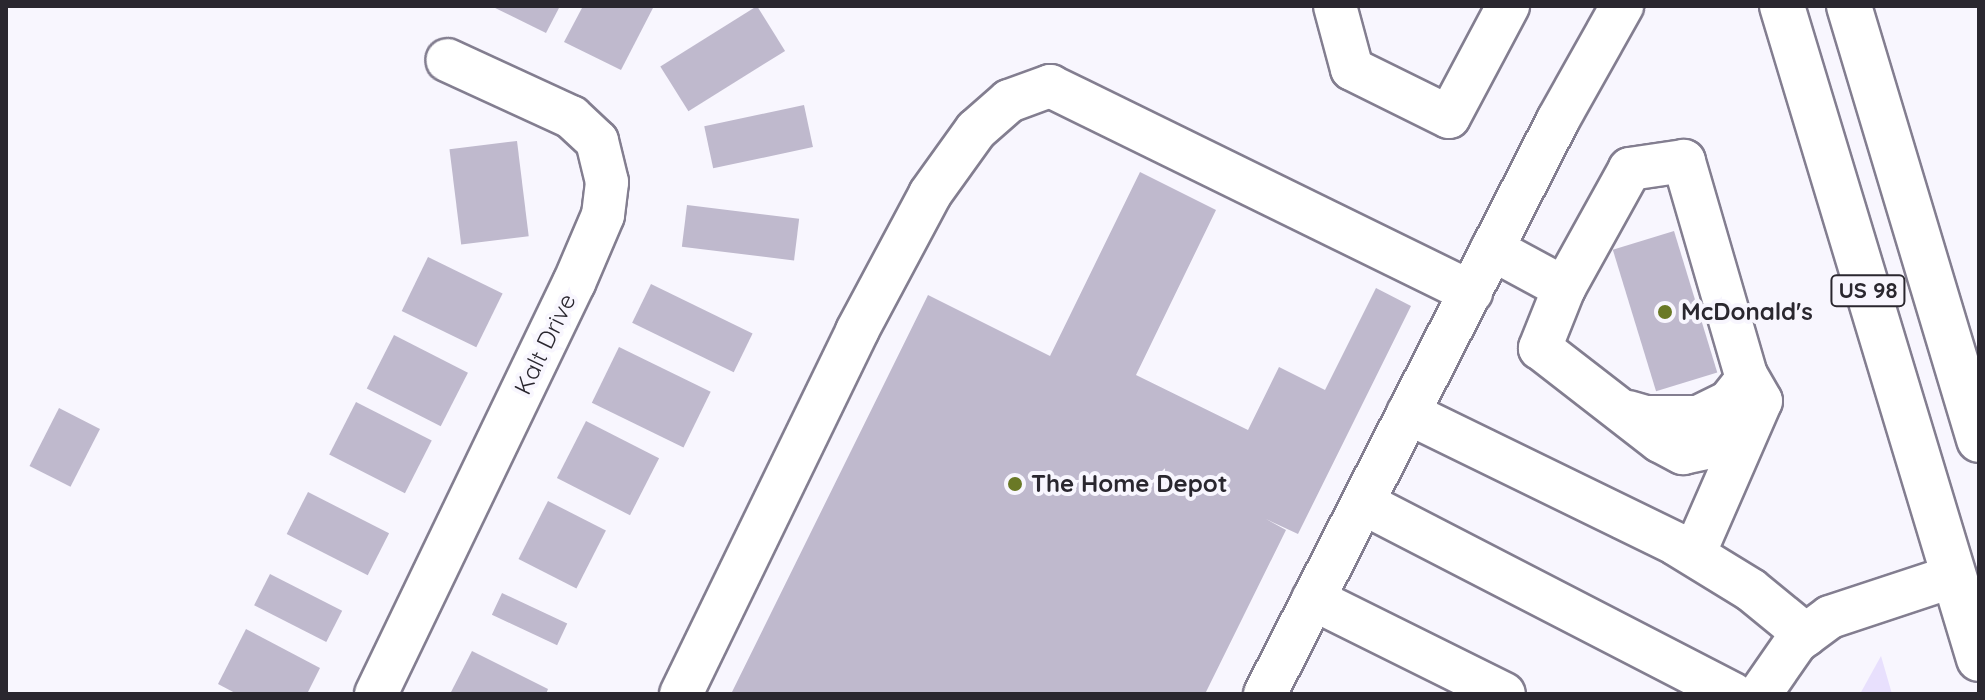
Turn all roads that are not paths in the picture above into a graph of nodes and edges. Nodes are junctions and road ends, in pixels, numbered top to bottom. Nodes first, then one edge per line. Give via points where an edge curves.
1 (1335, 6) edge
2 (1508, 6) edge
3 (1782, 6) edge
4 (1849, 6) edge
5 (1606, 11) edge
6 (447, 60) dead end
7 (1492, 249) junction
8 (1564, 288) junction
9 (1471, 292) junction
10 (1744, 380) junction
11 (1628, 412) junction
12 (1408, 413) junction
13 (1979, 440) edge
14 (1724, 481) junction
15 (1363, 503) junction
16 (1694, 554) junction
17 (1954, 576) junction
18 (1313, 599) junction
19 (1806, 635) junction
20 (1979, 659) edge
21 (376, 694) edge
22 (681, 694) edge
23 (1265, 694) edge
24 (1504, 694) edge
25 (1733, 694) edge
26 (1760, 694) edge

1 - 2 street via 1352,69 1449,117
3 - 17 main road, US 98
4 - 13 main road, US 98
5 - 7 street
6 - 21 street, Kalt Drive via 571,117 597,141 607,182 603,215 574,283
7 - 8 street
7 - 9 street
8 - 10 street via 1630,169 1684,161
8 - 11 street via 1540,348
9 - 12 street
9 - 22 street via 1050,86 1009,101 976,130 930,194 857,331
10 - 11 street via 1733,415 1706,448 1683,453 1660,441
10 - 14 street via 1761,401
11 - 14 street via 1650,453
12 - 15 street
12 - 16 street
14 - 16 street
15 - 18 street
15 - 25 street
16 - 19 street via 1751,590
17 - 19 street via 1830,617
17 - 20 main road, US 98
18 - 23 street
18 - 24 street
19 - 26 street

